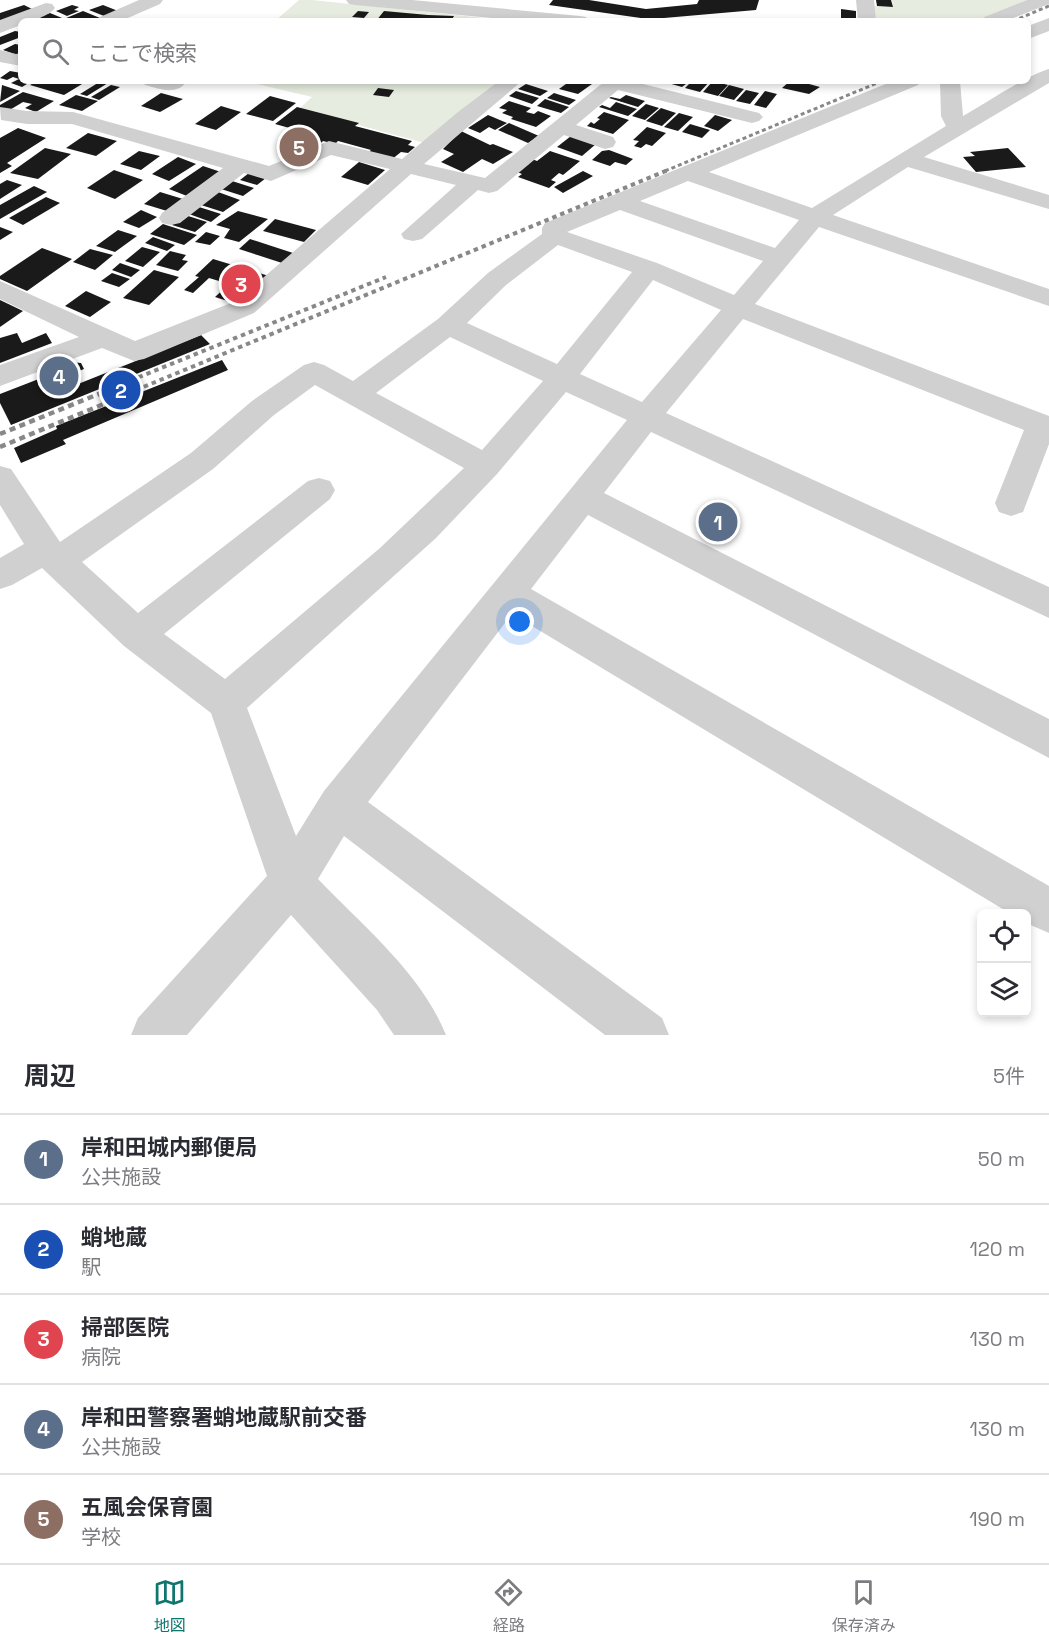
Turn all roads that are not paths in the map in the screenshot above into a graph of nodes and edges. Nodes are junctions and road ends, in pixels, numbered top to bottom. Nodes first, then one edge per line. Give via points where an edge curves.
1 (154, 0) edge
2 (355, 0) edge
3 (865, 0) edge
4 (1043, 0) edge
5 (47, 4) edge
6 (509, 6) edge
7 (107, 12) edge
8 (18, 18) edge
9 (18, 18) edge
10 (566, 18) edge
11 (867, 18) edge
12 (998, 18) edge
13 (1049, 24) edge
14 (0, 27) edge
15 (1031, 32) edge
16 (1049, 75) edge
17 (508, 84) edge
18 (614, 84) edge
19 (624, 84) edge
20 (904, 84) edge
21 (950, 84) edge
22 (0, 113) edge
23 (752, 117) dead end
24 (561, 127) junction
25 (957, 128) junction
26 (604, 142) dead end
27 (905, 159) junction
28 (241, 165) junction
29 (406, 168) junction
30 (688, 173) junction
31 (472, 183) junction
32 (618, 201) junction
33 (1049, 202) edge
34 (814, 217) junction
35 (171, 218) dead end
36 (413, 234) dead end
37 (555, 236) junction
38 (780, 258) junction
39 (648, 268) junction
40 (0, 289) edge
41 (1049, 298) edge
42 (740, 308) junction
43 (448, 325) junction
44 (103, 338) junction
45 (0, 376) edge
46 (560, 378) junction
47 (355, 394) junction
48 (647, 416) junction
49 (1045, 427) edge
50 (486, 466) junction
51 (0, 478) edge
52 (319, 490) dead end
53 (584, 497) junction
54 (1011, 503) dead end
55 (52, 555) junction
56 (0, 574) edge
57 (508, 594) junction
58 (1049, 603) edge
59 (137, 635) junction
60 (226, 702) junction
61 (1049, 739) edge
62 (339, 806) junction
63 (291, 882) junction
64 (1049, 911) edge
65 (155, 1035) edge
66 (422, 1035) edge
67 (645, 1035) edge

1 - 7 street via 127,12
2 - 6 street
3 - 11 street
4 - 12 street
5 - 8 street
6 - 10 street
9 - 14 street
13 - 15 street
16 - 25 street
17 - 29 street
18 - 24 street
19 - 23 street
20 - 30 street
21 - 25 street via 952,116
22 - 28 street via 14,118 73,118
24 - 26 street
24 - 31 street via 489,186
25 - 27 street
27 - 33 street
27 - 34 street
28 - 29 street via 271,174 329,148
28 - 35 street
29 - 31 street
29 - 44 street via 245,307 134,352
30 - 32 street
30 - 34 street
31 - 36 street
32 - 37 street via 554,228
32 - 38 street
34 - 38 street
34 - 41 street
37 - 39 street
37 - 43 street via 497,279
38 - 42 street
39 - 42 street
39 - 46 street
40 - 44 street
42 - 48 street
42 - 49 street
43 - 46 street
43 - 47 street
44 - 45 street
46 - 48 street
46 - 50 street
47 - 50 street
47 - 55 street via 314,372 263,408 202,461
48 - 53 street
48 - 58 street
49 - 54 street
50 - 60 street via 406,547
51 - 55 street
52 - 59 street
53 - 57 street
53 - 61 street
55 - 56 street
55 - 59 street
57 - 62 street
57 - 64 street
59 - 60 street
60 - 63 street
62 - 63 street
62 - 67 street
63 - 65 street
63 - 66 street via 394,993

